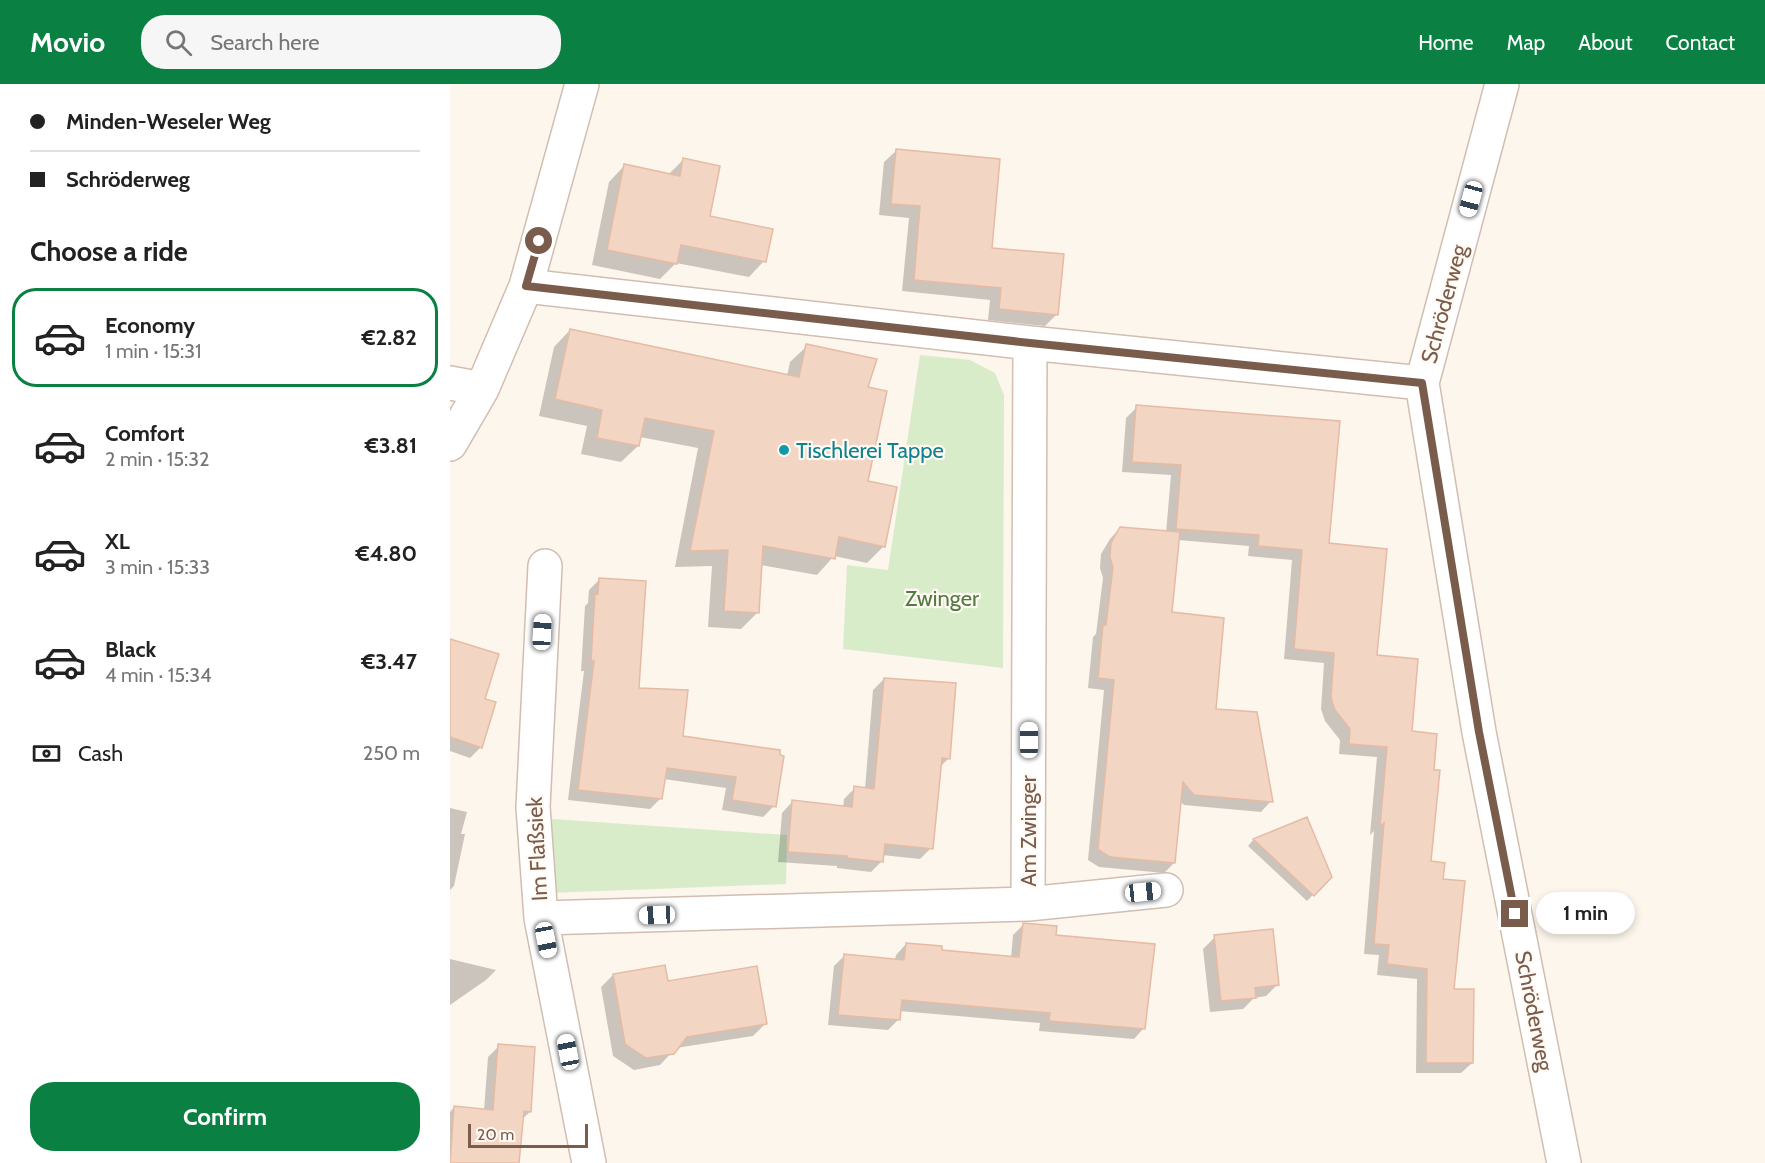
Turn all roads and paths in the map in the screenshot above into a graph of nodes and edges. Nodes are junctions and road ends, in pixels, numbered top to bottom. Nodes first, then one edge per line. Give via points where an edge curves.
1 (582, 84) edge
2 (1502, 84) edge
3 (526, 286) junction
4 (1030, 343) junction
5 (450, 383) edge
6 (1422, 383) junction
7 (482, 389) junction
8 (450, 444) edge
9 (545, 566) dead end
10 (1166, 890) dead end
11 (1028, 904) junction
12 (541, 918) junction
13 (590, 1163) edge
14 (1564, 1163) edge

1 - 3 street
2 - 6 street, Schröderweg
3 - 4 street
3 - 7 street
4 - 6 street
4 - 11 street, Am Zwinger
5 - 7 street
6 - 14 street, Schröderweg via 1479,732
7 - 8 street
9 - 12 street, Im Flaßsiek via 533,807
10 - 11 street
11 - 12 street, Am Zwinger
12 - 13 street, Im Flaßsiek

